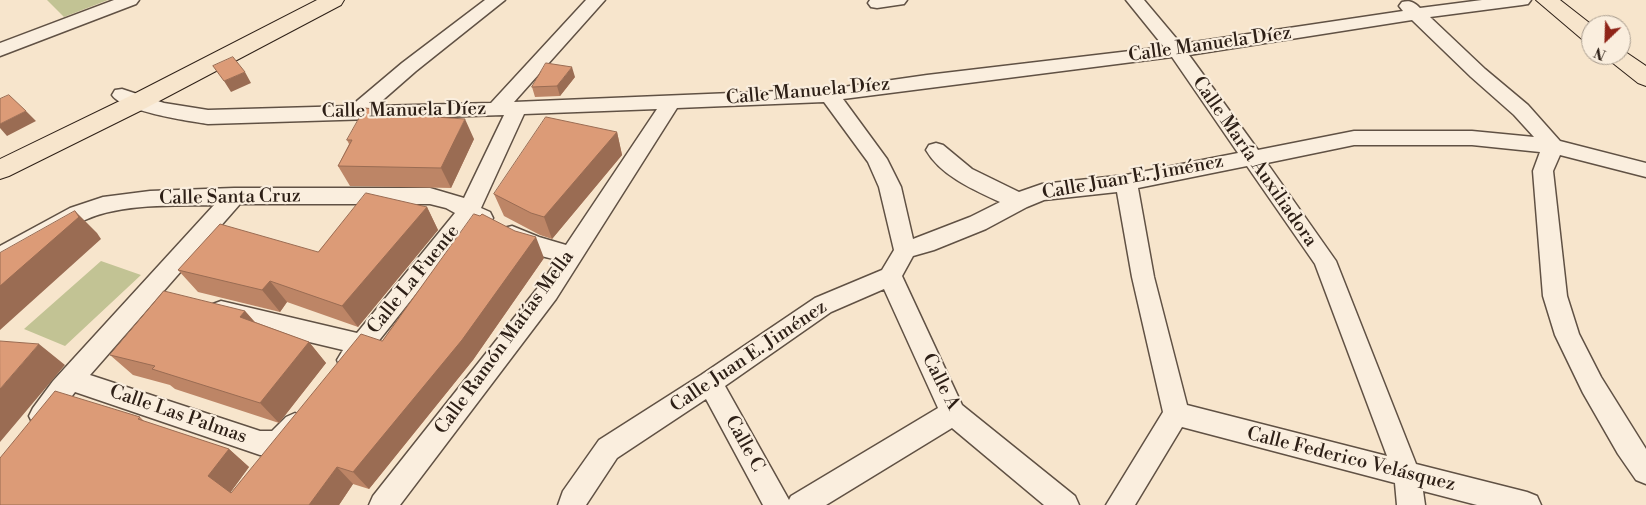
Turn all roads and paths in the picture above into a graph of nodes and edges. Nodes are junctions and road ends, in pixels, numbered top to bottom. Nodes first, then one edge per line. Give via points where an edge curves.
1 (130, 0) edge
2 (309, 0) edge
3 (333, 0) edge
4 (496, 0) edge
5 (596, 0) edge
6 (898, 0) edge
7 (1135, 0) edge
8 (1522, 0) edge
9 (1547, 0) edge
10 (877, 3) dead end
11 (1409, 7) edge
12 (1581, 27) edge
13 (0, 50) edge
14 (1177, 51) junction
15 (1630, 65) edge
16 (1646, 78) edge
17 (829, 95) junction
18 (130, 98) junction
19 (671, 102) junction
20 (507, 108) junction
21 (358, 111) junction
22 (1553, 146) junction
23 (936, 150) dead end
24 (0, 155) edge
25 (1250, 157) junction
26 (0, 170) edge
27 (1646, 170) edge
28 (1126, 183) junction
29 (234, 196) junction
30 (1019, 201) junction
31 (469, 211) junction
32 (905, 250) junction
33 (570, 255) junction
34 (0, 256) edge
35 (890, 276) junction
36 (149, 292) junction
37 (362, 344) junction
38 (338, 373) edge
39 (72, 380) junction
40 (710, 383) junction
41 (309, 409) edge
42 (953, 414) junction
43 (1176, 414) junction
44 (28, 434) edge
45 (1646, 471) edge
46 (1407, 474) junction
47 (383, 505) edge
48 (572, 505) edge
49 (778, 505) edge
50 (801, 505) edge
51 (1065, 505) edge
52 (1120, 505) edge
53 (1411, 505) edge
54 (1527, 505) edge

1 - 13 street
2 - 18 main road
3 - 18 main road
4 - 21 street via 409,66
5 - 20 street, Calle La Fuente
6 - 10 street
7 - 14 street, Calle María Auxiliadora
8 - 11 street, Calle Manuela Díez
9 - 12 main road
11 - 14 street, Calle Manuela Díez
11 - 22 street via 1521,110
14 - 17 street, Calle Manuela Díez
14 - 25 street, Calle María Auxiliadora
15 - 16 main road
17 - 19 street, Calle Manuela Díez
17 - 32 street via 877,159 890,188
18 - 21 street, Calle Manuela Díez via 176,113 208,117
18 - 24 main road
18 - 26 main road
19 - 20 street, Calle Manuela Díez
19 - 33 street, Calle Ramón Matías Mella
20 - 21 street, Calle Manuela Díez
20 - 31 street, Calle La Fuente
22 - 25 street, Calle Juan E. Jiménez via 1464,138 1354,138
22 - 27 street, Calle Juan E. Jiménez
22 - 45 street via 1543,171 1555,296 1567,335 1592,385
23 - 30 street via 954,168 978,184
25 - 28 street, Calle Juan E. Jiménez
25 - 46 street, Calle María Auxiliadora via 1325,261
28 - 30 street, Calle Juan E. Jiménez via 1042,192
28 - 43 street via 1143,277
29 - 31 street, Calle Santa Cruz via 430,196 453,202
29 - 34 street, Calle Santa Cruz via 150,199 103,206 78,214
29 - 36 street
30 - 32 street, Calle Juan E. Jiménez via 978,223
31 - 33 street, Calle Santa Cruz via 532,244
31 - 37 street, Calle La Fuente
32 - 35 street
33 - 47 street, Calle Ramón Matías Mella via 548,292
35 - 40 street, Calle Juan E. Jiménez via 823,304
35 - 42 street, Calle A
36 - 37 street
36 - 39 street
37 - 38 street, Calle La Fuente
39 - 41 street, Calle Las Palmas via 260,443 274,444 285,438
39 - 44 street
40 - 48 street, Calle Juan E. Jiménez via 608,449
40 - 49 street, Calle C
42 - 50 street
42 - 51 street, Calle A
43 - 46 street, Calle Federico Velásquez
43 - 52 street
46 - 53 street, Calle María Auxiliadora
46 - 54 street, Calle Federico Velásquez

